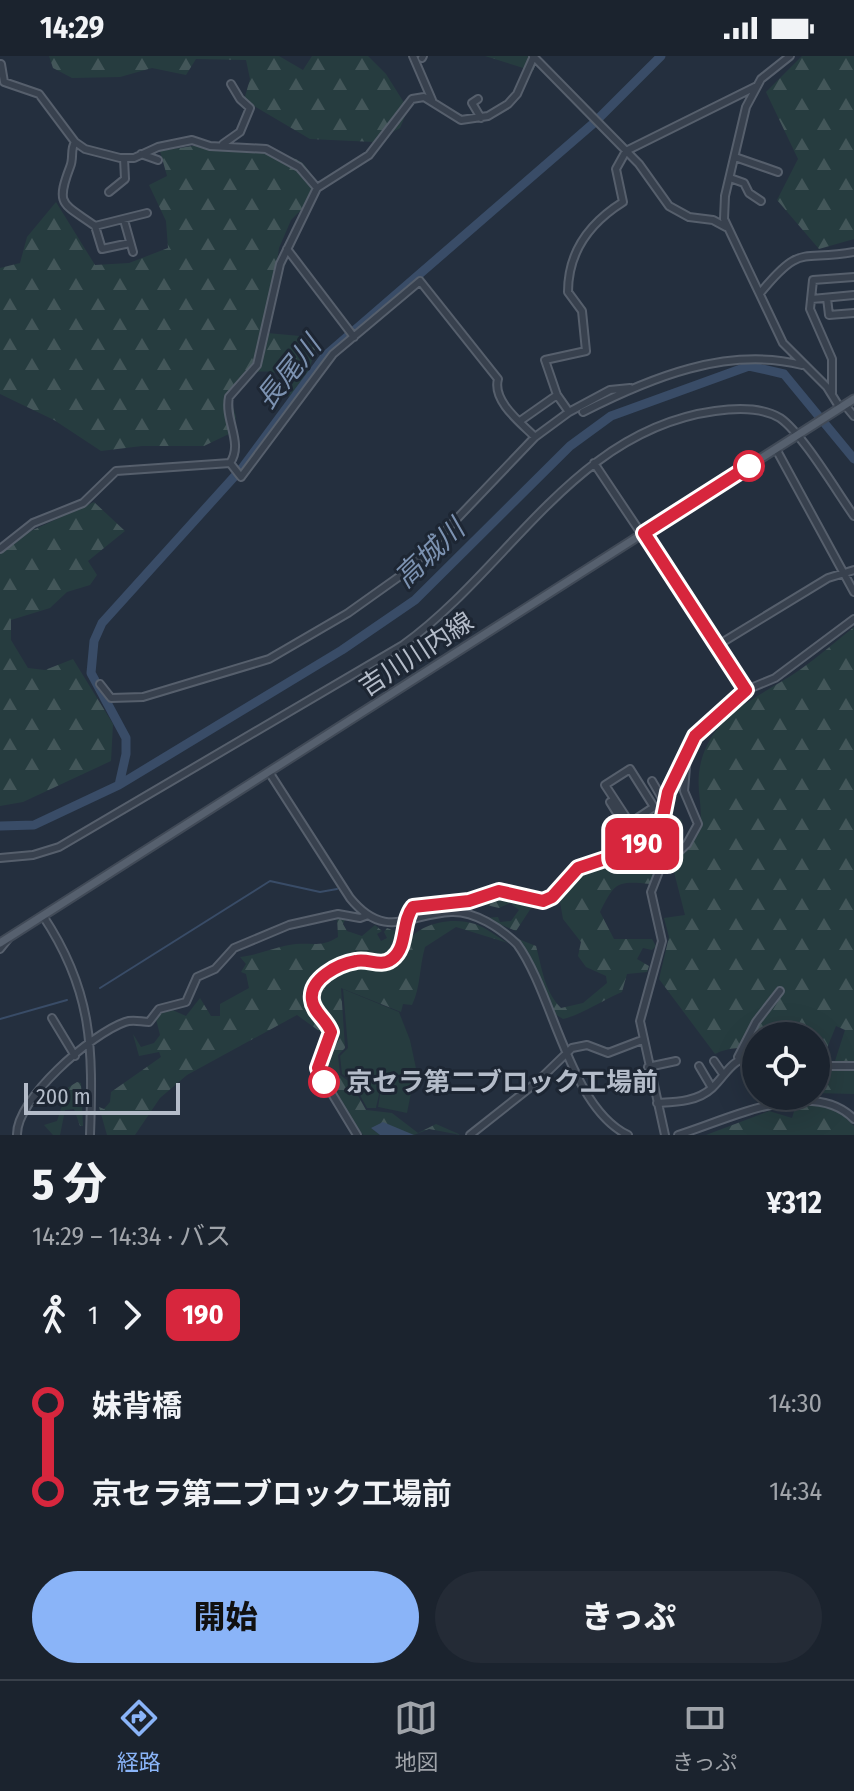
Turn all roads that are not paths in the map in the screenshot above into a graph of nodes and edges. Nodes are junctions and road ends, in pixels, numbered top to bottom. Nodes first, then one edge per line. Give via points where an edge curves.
1 (4, 56) edge
2 (534, 56) edge
3 (790, 56) edge
4 (420, 58) edge
5 (0, 64) edge
6 (231, 84) dead end
7 (757, 86) junction
8 (478, 99) dead end
9 (432, 100) junction
10 (481, 118) junction
11 (75, 142) junction
12 (220, 146) junction
13 (626, 151) junction
14 (141, 154) junction
15 (735, 157) junction
16 (124, 158) junction
17 (158, 160) dead end
18 (778, 172) dead end
19 (730, 178) junction
20 (317, 188) junction
21 (109, 192) dead end
22 (761, 201) dead end
23 (147, 213) dead end
24 (124, 220) junction
25 (95, 226) junction
26 (727, 228) junction
27 (130, 243) junction
28 (287, 249) junction
29 (133, 252) dead end
30 (854, 252) edge
31 (854, 277) edge
32 (761, 292) junction
33 (854, 295) edge
34 (844, 296) junction
35 (827, 298) junction
36 (812, 299) junction
37 (850, 313) edge
38 (352, 334) junction
39 (802, 365) junction
40 (630, 388) junction
41 (832, 393) junction
42 (557, 395) junction
43 (854, 399) edge
44 (839, 409) junction
45 (569, 412) junction
46 (583, 412) dead end
47 (854, 416) edge
48 (520, 421) junction
49 (796, 436) junction
50 (535, 437) junction
51 (776, 449) junction
52 (230, 463) junction
53 (594, 463) junction
54 (854, 516) edge
55 (644, 533) junction
56 (0, 549) edge
57 (854, 570) edge
58 (844, 573) junction
59 (854, 592) edge
60 (854, 619) edge
61 (718, 645) junction
62 (100, 684) dead end
63 (746, 690) junction
64 (687, 755) junction
65 (269, 772) junction
66 (652, 781) dead end
67 (610, 802) dead end
68 (666, 806) junction
69 (630, 823) junction
70 (641, 845) junction
71 (0, 858) edge
72 (368, 915) junction
73 (43, 916) junction
74 (405, 923) junction
75 (10, 936) junction
76 (0, 940) edge
77 (0, 949) edge
78 (780, 991) dead end
79 (52, 1018) dead end
80 (642, 1040) junction
81 (92, 1043) junction
82 (567, 1053) junction
83 (75, 1056) junction
84 (739, 1059) junction
85 (742, 1059) edge
86 (676, 1061) dead end
87 (714, 1061) dead end
88 (742, 1061) edge
89 (699, 1066) dead end
90 (830, 1066) edge
91 (854, 1066) edge
92 (648, 1067) junction
93 (723, 1074) junction
94 (712, 1088) junction
95 (657, 1103) junction
96 (854, 1119) edge
97 (17, 1135) edge
98 (90, 1135) edge
99 (357, 1135) edge
100 (470, 1135) edge
101 (628, 1135) edge
102 (665, 1135) edge
103 (678, 1135) edge

1 - 5 street
2 - 10 street via 517,94 498,112
2 - 13 street
3 - 7 street
4 - 9 street
5 - 11 street via 4,82 39,94
6 - 12 street via 250,108 240,132
7 - 13 street
7 - 15 street via 746,107
8 - 10 street via 472,103
9 - 10 street via 461,120
9 - 20 street via 412,99 369,155
11 - 16 street
11 - 25 street via 61,196
12 - 14 street via 192,140
12 - 20 street via 266,149 299,167
13 - 26 street via 669,206
13 - 42 street via 616,169 623,202 589,229 568,286 582,311 586,351 545,360
14 - 16 street
14 - 17 street
15 - 18 street
15 - 19 street
16 - 21 street via 125,179
19 - 22 street via 744,183
19 - 26 street via 724,209
20 - 28 street
23 - 24 street
24 - 25 street
24 - 27 street
25 - 27 street via 102,249
26 - 32 street
27 - 29 street
28 - 38 street
28 - 52 street via 257,365 229,397 228,420 236,445
30 - 32 street via 793,259
31 - 36 street via 813,280
32 - 39 street via 774,327
33 - 34 street
34 - 35 street
34 - 37 street
35 - 36 street
35 - 37 street via 829,315
36 - 41 street via 810,309 832,359
38 - 48 street via 420,281 498,379 503,403
38 - 52 street via 239,474
39 - 40 street via 750,357
39 - 41 street
40 - 45 street via 600,394
40 - 46 street
41 - 44 street
42 - 45 street
42 - 48 street
43 - 44 main road, 吉川川内線
44 - 47 street
44 - 49 main road, 吉川川内線
45 - 50 street
48 - 50 street
49 - 51 main road, 吉川川内線
49 - 53 street via 769,412 728,409 667,424
49 - 54 street
50 - 62 street via 395,581 286,650 143,697 111,698
51 - 55 main road, 吉川川内線
51 - 58 street
52 - 56 street via 116,471 83,503 33,523
53 - 55 street
53 - 71 street via 559,491 450,609 403,645 59,847
55 - 61 street
55 - 65 main road, 吉川川内線
57 - 58 street
58 - 59 street
58 - 61 street via 793,597
60 - 63 street via 775,678
61 - 63 street
63 - 64 street via 701,729
64 - 68 street
64 - 80 street via 684,791 698,824 687,844 660,869 651,892 662,941 641,1011
65 - 72 street via 350,898
65 - 73 main road, 吉川川内線
66 - 68 street
67 - 70 street
68 - 70 street
69 - 69 street via 605,785 630,769 654,807
69 - 70 street
70 - 74 street via 578,868 547,900 499,891 469,901 413,907
72 - 74 street
72 - 81 street via 306,920 234,948 215,969 197,977 180,1006 159,1009 149,1022 122,1023
73 - 75 main road, 吉川川内線
73 - 81 street via 73,967
74 - 82 street via 462,913 508,935 527,960
74 - 99 street via 392,959 380,964 352,962 318,979 313,988 313,1004 331,1032 319,1062 320,1074
75 - 76 main road, 吉川川内線
75 - 77 street
78 - 84 street via 756,1022
79 - 83 street
80 - 82 street via 608,1053 587,1045
80 - 92 street
81 - 83 street
81 - 98 street
82 - 100 street
82 - 101 street via 603,1116
83 - 97 street via 50,1075 20,1114
84 - 85 street
84 - 88 street
84 - 93 street
86 - 92 street
87 - 93 street
89 - 94 street
90 - 91 street
92 - 95 street
93 - 94 street
94 - 95 street via 687,1100
95 - 102 street
96 - 103 street via 823,1100 791,1100

